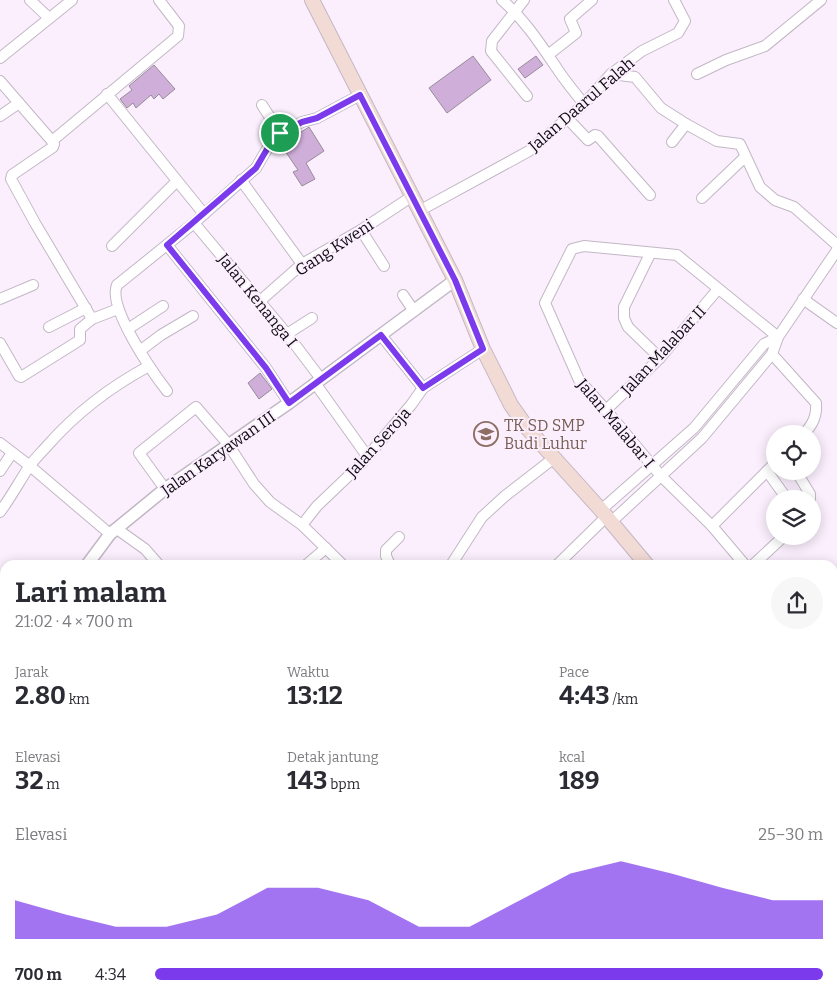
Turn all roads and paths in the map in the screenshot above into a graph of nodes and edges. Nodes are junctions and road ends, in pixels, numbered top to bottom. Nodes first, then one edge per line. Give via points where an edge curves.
1 (30, 0) edge
2 (72, 0) edge
3 (158, 0) edge
4 (312, 0) edge
5 (502, 0) edge
6 (524, 0) edge
7 (591, 0) edge
8 (674, 0) edge
9 (821, 0) edge
10 (515, 11) junction
11 (50, 18) junction
12 (548, 55) junction
13 (0, 58) edge
14 (611, 74) junction
15 (697, 74) dead end
16 (0, 81) edge
17 (106, 94) junction
18 (360, 95) junction
19 (527, 96) dead end
20 (19, 102) junction
21 (262, 104) dead end
22 (584, 104) junction
23 (0, 116) edge
24 (568, 119) junction
25 (686, 124) junction
26 (280, 133) junction
27 (52, 140) junction
28 (672, 142) dead end
29 (746, 157) junction
30 (242, 180) junction
31 (177, 181) junction
32 (650, 195) dead end
33 (411, 197) junction
34 (702, 198) dead end
35 (418, 211) junction
36 (204, 214) junction
37 (194, 223) junction
38 (360, 230) junction
39 (167, 245) junction
40 (837, 245) edge
41 (112, 246) dead end
42 (837, 250) edge
43 (650, 254) junction
44 (302, 264) junction
45 (384, 266) dead end
46 (455, 280) junction
47 (33, 285) dead end
48 (718, 289) junction
49 (403, 295) dead end
50 (0, 299) edge
51 (803, 299) junction
52 (260, 302) junction
53 (163, 306) dead end
54 (86, 308) junction
55 (118, 310) junction
56 (414, 311) junction
57 (193, 316) dead end
58 (312, 318) dead end
59 (92, 319) junction
60 (837, 323) edge
61 (49, 327) dead end
62 (128, 330) junction
63 (287, 334) junction
64 (381, 335) junction
65 (778, 337) junction
66 (0, 343) edge
67 (483, 349) junction
68 (141, 350) junction
69 (772, 354) junction
70 (660, 358) junction
71 (149, 366) junction
72 (318, 381) junction
73 (423, 388) junction
74 (167, 391) dead end
75 (289, 403) junction
76 (606, 410) junction
77 (706, 413) junction
78 (715, 422) junction
79 (812, 425) edge
80 (0, 443) edge
81 (228, 444) junction
82 (12, 453) junction
83 (367, 456) junction
84 (554, 458) junction
85 (652, 465) junction
86 (30, 466) junction
87 (0, 471) edge
88 (766, 472) edge
89 (661, 476) junction
90 (165, 489) junction
91 (0, 512) edge
92 (606, 516) junction
93 (302, 525) junction
94 (712, 526) junction
95 (114, 532) junction
96 (399, 537) dead end
97 (774, 545) edge
98 (326, 548) junction
99 (91, 560) edge
100 (154, 560) edge
101 (312, 560) edge
102 (338, 560) edge
103 (388, 560) edge
104 (454, 560) edge
105 (562, 560) edge
106 (643, 560) edge
107 (741, 560) edge
108 (758, 560) edge

1 - 11 street
2 - 11 street
3 - 17 street via 179,26 178,36
4 - 18 main road
5 - 10 street
6 - 10 street
7 - 12 street via 570,19 576,33
8 - 14 street, Jalan Daarul Falah via 685,21 678,33 642,51
9 - 15 street via 765,46
10 - 12 street
10 - 19 street via 492,41 491,51
11 - 13 street
12 - 22 street
14 - 22 street, Jalan Daarul Falah
14 - 25 street via 635,77 661,108
16 - 20 street
17 - 27 street
17 - 31 street
18 - 26 street
18 - 33 main road
20 - 23 street
20 - 27 street
21 - 26 street
22 - 24 street, Jalan Daarul Falah
24 - 32 street via 586,139 598,136
24 - 35 street, Jalan Daarul Falah via 529,151
25 - 28 street
25 - 29 street via 717,142 740,144
26 - 30 street via 256,168
27 - 54 street via 53,147 12,175 11,179
29 - 34 street
29 - 40 street via 760,187 775,200 794,206
30 - 36 street
30 - 44 street
31 - 36 street
31 - 41 street
33 - 35 main road
33 - 38 street, Gang Kweni
35 - 46 main road
36 - 37 street
37 - 39 street
37 - 52 street, Jalan Kenanga I
38 - 44 street, Gang Kweni
38 - 45 street
39 - 55 street via 117,285
39 - 75 street via 266,368
42 - 51 street
43 - 48 street via 677,255
43 - 70 street via 624,307 624,318 628,327
43 - 76 street, Jalan Malabar I via 584,246 572,249 546,303 579,380
44 - 52 street, Gang Kweni
46 - 56 street, Jalan Karyawan III
46 - 67 main road
47 - 50 street
48 - 65 street
48 - 70 street, Jalan Malabar II
49 - 56 street
51 - 60 street
51 - 65 street
52 - 63 street, Jalan Kenanga I
53 - 62 street
54 - 59 street
54 - 61 street
55 - 59 street
55 - 62 street
56 - 64 street, Jalan Karyawan III
57 - 68 street
58 - 63 street
59 - 66 street via 80,329 80,340 21,376
62 - 68 street
63 - 72 street, Jalan Kenanga I
64 - 72 street, Jalan Karyawan III
64 - 73 street
65 - 69 street
65 - 77 street via 764,344
67 - 73 street, Jalan Seroja
67 - 84 main road via 511,405
68 - 71 street
69 - 78 street
69 - 79 street via 816,403
70 - 76 street, Jalan Malabar II
71 - 74 street
71 - 86 street via 91,403 61,430
72 - 75 street, Jalan Karyawan III
72 - 83 street, Jalan Kenanga I
73 - 83 street, Jalan Seroja
75 - 81 street, Jalan Karyawan III
76 - 85 street, Jalan Malabar I
77 - 78 street
77 - 85 street
78 - 89 street
80 - 82 street
81 - 90 street, Jalan Karyawan III
81 - 90 street via 196,407 139,453
81 - 93 street via 270,502
82 - 86 street
82 - 87 street
83 - 93 street, Jalan Seroja
84 - 92 main road
84 - 104 street via 482,517
85 - 89 street, Jalan Malabar I
85 - 92 street
86 - 91 street
86 - 95 street
88 - 94 street
89 - 92 street
89 - 94 street, Jalan Malabar I
90 - 95 street, Jalan Karyawan III
92 - 105 street
92 - 106 main road
93 - 98 street
94 - 107 street, Jalan Malabar I
95 - 99 street, Jalan Karyawan III
95 - 100 street via 145,550
96 - 103 street via 386,550
97 - 108 street
98 - 101 street
98 - 102 street

